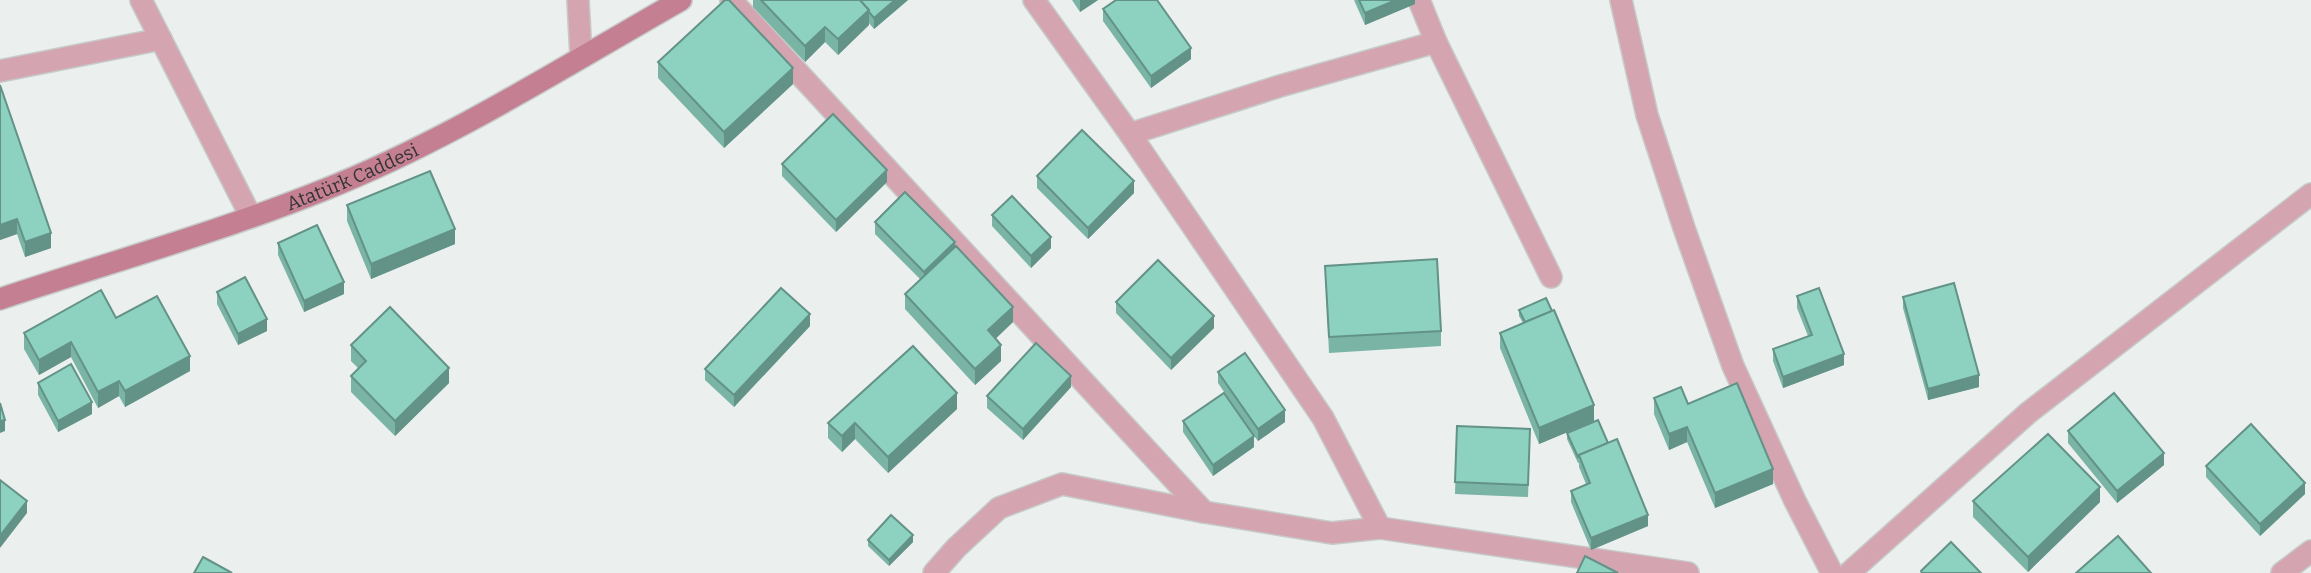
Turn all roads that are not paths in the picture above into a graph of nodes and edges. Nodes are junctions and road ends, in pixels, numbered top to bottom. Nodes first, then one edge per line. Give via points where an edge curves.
1 (141, 0) edge
2 (578, 0) edge
3 (681, 0) edge
4 (731, 0) edge
5 (1034, 0) edge
6 (1419, 0) edge
7 (1621, 0) edge
8 (160, 39) junction
9 (1436, 42) junction
10 (581, 57) junction
11 (0, 71) edge
12 (1130, 134) junction
13 (2311, 194) edge
14 (251, 217) junction
15 (1551, 277) dead end
16 (0, 299) edge
17 (1204, 512) junction
18 (1380, 528) junction
19 (2311, 551) edge
20 (934, 573) edge
21 (1688, 573) edge
22 (1832, 573) edge
23 (1849, 573) edge
24 (2282, 573) edge

1 - 8 street
2 - 10 street
3 - 10 street, Atatürk Caddesi
4 - 17 street
5 - 12 street
6 - 9 street
7 - 22 street via 1647,114 1733,366
8 - 11 street
8 - 14 street
9 - 12 street
9 - 15 street
10 - 14 street, Atatürk Caddesi via 439,139 323,191
12 - 18 street via 1323,418
13 - 23 street via 2028,413
14 - 16 street, Atatürk Caddesi
17 - 18 street via 1332,533
17 - 20 street via 1062,484 999,508
18 - 21 street
19 - 24 street

